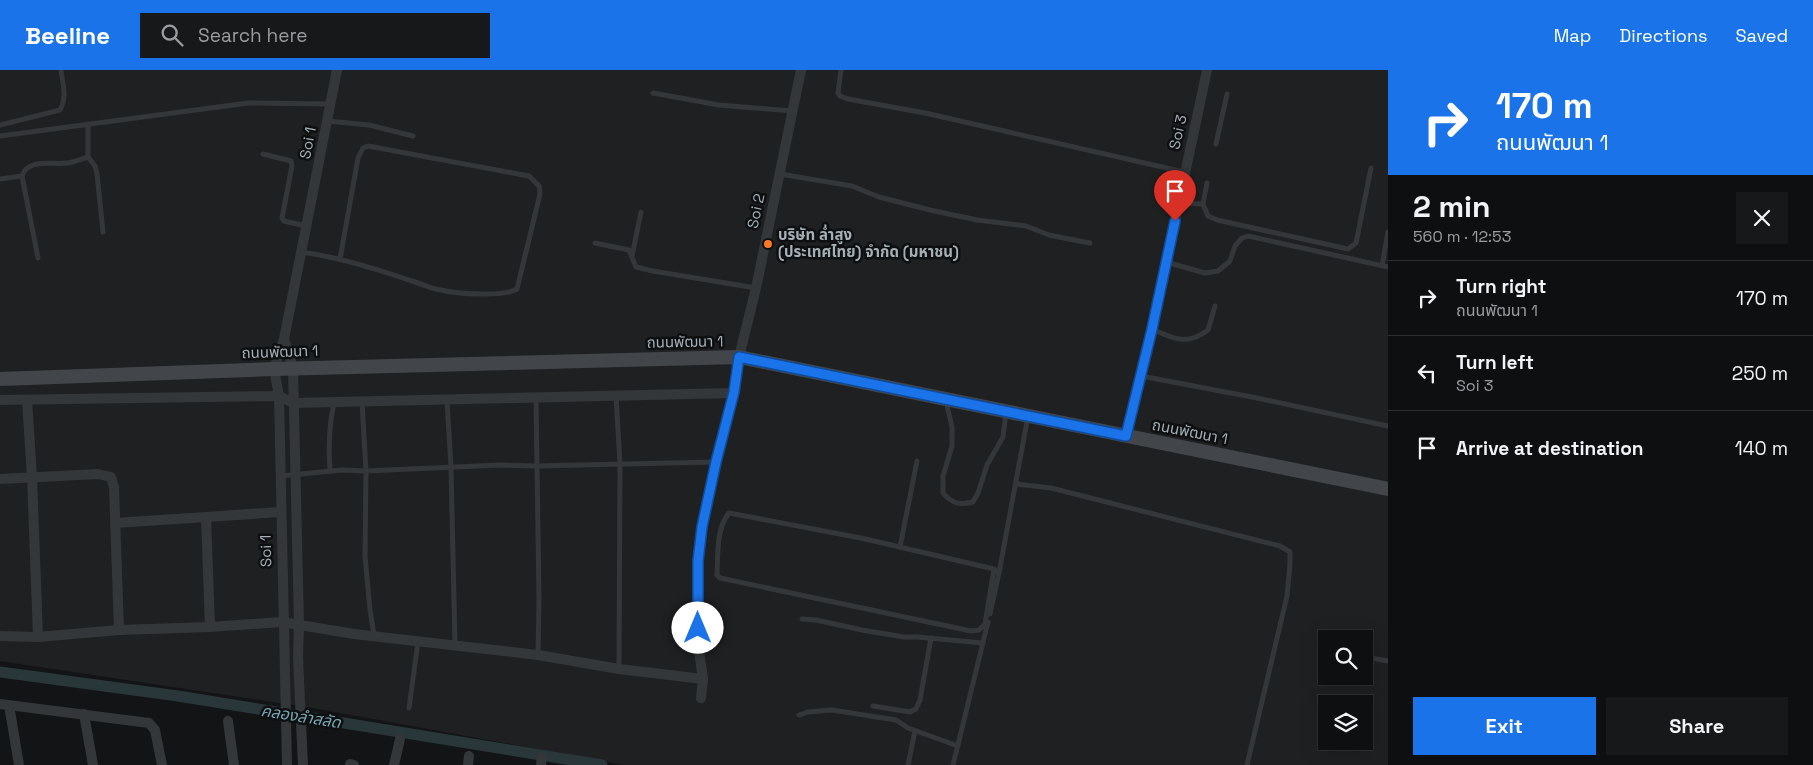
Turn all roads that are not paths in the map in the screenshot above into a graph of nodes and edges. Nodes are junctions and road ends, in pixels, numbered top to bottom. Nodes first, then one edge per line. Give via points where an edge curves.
1 (61, 70) edge
2 (337, 70) edge
3 (800, 70) edge
4 (841, 70) edge
5 (1207, 70) edge
6 (654, 93) dead end
7 (1227, 94) dead end
8 (330, 104) junction
9 (792, 111) junction
10 (327, 121) junction
11 (88, 124) junction
12 (0, 125) edge
13 (0, 136) edge
14 (413, 136) dead end
15 (1216, 144) dead end
16 (263, 154) dead end
17 (88, 157) junction
18 (1371, 168) dead end
19 (1184, 172) junction
20 (779, 174) junction
21 (22, 176) junction
22 (0, 178) edge
23 (1207, 184) dead end
24 (1178, 203) junction
25 (1203, 204) junction
26 (642, 212) dead end
27 (306, 226) junction
28 (103, 232) dead end
29 (1388, 232) edge
30 (595, 243) dead end
31 (1090, 243) dead end
32 (301, 252) junction
33 (632, 256) junction
34 (38, 258) dead end
35 (340, 259) junction
36 (1166, 262) junction
37 (1385, 266) edge
38 (756, 288) junction
39 (1214, 306) dead end
40 (1152, 329) junction
41 (284, 339) junction
42 (739, 357) junction
43 (293, 368) junction
44 (274, 369) junction
45 (1140, 376) junction
46 (0, 379) edge
47 (734, 392) junction
48 (279, 396) junction
49 (616, 396) junction
50 (536, 398) junction
51 (946, 399) junction
52 (0, 400) edge
53 (27, 400) junction
54 (447, 400) junction
55 (334, 402) junction
56 (362, 402) junction
57 (292, 403) junction
58 (1006, 411) junction
59 (1028, 416) junction
60 (1388, 426) edge
61 (1126, 436) junction
62 (716, 462) junction
63 (917, 462) dead end
64 (620, 463) junction
65 (536, 466) junction
66 (451, 468) junction
67 (330, 471) junction
68 (366, 471) junction
69 (295, 475) junction
70 (281, 476) junction
71 (32, 477) junction
72 (0, 479) edge
73 (1016, 484) junction
74 (1388, 489) edge
75 (280, 512) junction
76 (206, 518) junction
77 (115, 523) junction
78 (900, 547) junction
79 (994, 569) junction
80 (999, 572) junction
81 (802, 619) dead end
82 (282, 622) junction
83 (299, 625) junction
84 (210, 627) junction
85 (119, 630) junction
86 (0, 636) edge
87 (374, 636) junction
88 (38, 637) junction
89 (932, 638) junction
90 (418, 642) junction
91 (983, 643) junction
92 (455, 645) junction
93 (538, 655) junction
94 (1373, 658) edge
95 (1388, 662) edge
96 (619, 669) junction
97 (703, 679) junction
98 (701, 698) dead end
99 (5, 704) edge
100 (873, 706) dead end
101 (409, 708) dead end
102 (84, 714) junction
103 (799, 715) dead end
104 (228, 721) dead end
105 (916, 731) junction
106 (400, 739) dead end
107 (958, 746) junction
108 (19, 765) edge
109 (93, 765) edge
110 (162, 765) edge
111 (234, 765) edge
112 (286, 765) edge
113 (303, 765) edge
114 (394, 765) edge
115 (908, 765) edge
116 (954, 765) edge
117 (1247, 765) edge

1 - 12 lane via 64,103 60,110
2 - 8 street, Soi 1
3 - 9 street, Soi 2
4 - 19 lane via 838,93 848,99 925,113
5 - 19 street, Soi 3
6 - 9 lane via 719,105
7 - 15 lane
8 - 10 street, Soi 1
8 - 11 lane via 248,103
9 - 20 street, Soi 2
10 - 14 lane via 369,125
10 - 27 street, Soi 1
11 - 13 lane
11 - 17 lane
16 - 27 lane via 291,161 282,218
17 - 21 lane via 30,165
17 - 28 lane via 98,174
18 - 25 lane via 1356,243 1348,249 1217,220 1208,216
19 - 24 street, Soi 3
20 - 31 lane via 852,186 879,197 930,210 1026,226 1049,235
20 - 38 street, Soi 2
21 - 22 lane
21 - 34 lane
23 - 25 lane
24 - 25 lane
24 - 36 street, Soi 3
26 - 33 lane
27 - 32 street, Soi 1
29 - 37 lane
30 - 33 lane via 629,250
32 - 35 lane
32 - 41 street, Soi 1
33 - 38 lane via 636,267
35 - 35 lane via 441,290 478,294 512,292 517,289 540,194 539,186 530,176 368,146 363,148 358,158
36 - 37 lane via 1204,273 1218,271 1230,261 1235,246 1248,236
36 - 40 street, Soi 3
38 - 42 street, Soi 2
39 - 40 lane via 1208,330 1193,339 1176,340
40 - 45 street, Soi 3
41 - 43 street, Soi 1
41 - 44 street, Soi 1
42 - 43 main road, ถนนพัฒนา 1
42 - 47 street, Soi 2
42 - 51 main road, ถนนพัฒนา 1
43 - 44 main road, ถนนพัฒนา 1
43 - 57 street, Soi 1
44 - 46 main road, ถนนพัฒนา 1
44 - 48 street, Soi 1
45 - 60 lane
45 - 61 street, Soi 3
47 - 49 street
47 - 62 street, Soi 2
48 - 53 street
48 - 57 street
48 - 70 street, Soi 1
49 - 50 street
49 - 64 lane
50 - 54 street
50 - 65 lane
51 - 58 main road, ถนนพัฒนา 1
51 - 58 lane via 952,446 943,476 943,493 949,501 962,505 973,502 978,493 987,465 1003,437
52 - 53 street
53 - 71 street
54 - 56 street
54 - 66 lane
55 - 56 street
55 - 57 street
55 - 67 lane via 330,423
56 - 68 lane
57 - 69 street, Soi 1
58 - 59 main road, ถนนพัฒนา 1
59 - 61 main road, ถนนพัฒนา 1
59 - 73 lane
61 - 74 main road, ถนนพัฒนา 1
62 - 64 lane
62 - 97 street, Soi 2 via 698,561 698,644
63 - 78 lane
64 - 65 lane
64 - 96 lane
65 - 66 lane
65 - 93 lane
66 - 68 lane
66 - 92 lane
67 - 68 lane
67 - 69 lane
68 - 87 lane via 365,556
69 - 70 lane
69 - 83 street, Soi 1
70 - 75 street, Soi 1
71 - 72 street
71 - 77 street via 98,474 110,478 114,487
71 - 88 street
73 - 80 lane
73 - 117 lane via 1060,491 1280,546 1290,552 1287,596
75 - 76 street
75 - 82 street, Soi 1
76 - 77 street
76 - 84 street
77 - 85 street
78 - 79 lane
78 - 79 lane via 729,512 720,532 717,575 971,631 979,630 985,624
79 - 80 lane
80 - 91 lane
81 - 89 lane via 904,637
82 - 83 street
82 - 84 street
82 - 112 street, Soi 1
83 - 87 street
83 - 113 street, Soi 1
84 - 85 street
85 - 88 street
86 - 88 street
87 - 90 street
89 - 91 lane
89 - 100 lane via 916,709 910,712
90 - 92 street
90 - 101 lane
91 - 107 lane
92 - 93 street
93 - 96 street
94 - 95 lane
96 - 97 street
97 - 98 street, Soi 2
99 - 102 street
99 - 108 street
102 - 109 street
102 - 110 street via 149,723 155,730
103 - 105 lane via 832,710 896,720
104 - 111 street
105 - 107 lane
105 - 115 lane
106 - 114 street
107 - 116 lane

